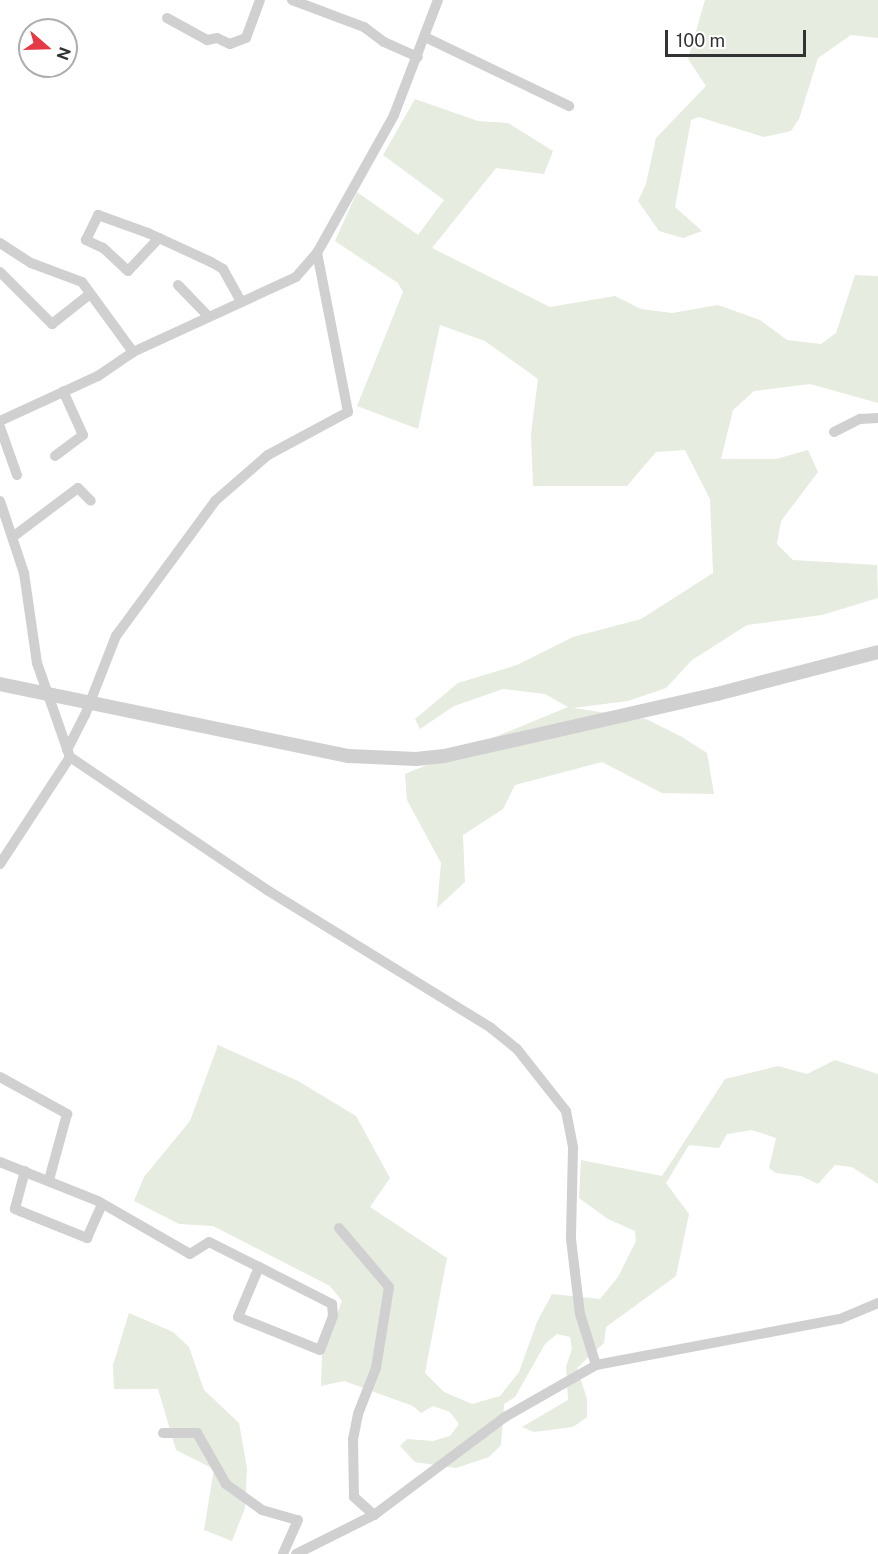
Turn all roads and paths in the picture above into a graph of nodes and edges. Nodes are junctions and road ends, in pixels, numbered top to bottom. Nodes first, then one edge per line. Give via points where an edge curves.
1 (260, 0) edge
2 (292, 0) edge
3 (438, 0) edge
4 (167, 18) dead end
5 (426, 37) junction
6 (418, 57) junction
7 (569, 106) dead end
8 (159, 238) junction
9 (0, 243) edge
10 (316, 253) junction
11 (0, 272) edge
12 (178, 285) dead end
13 (90, 294) junction
14 (241, 302) junction
15 (208, 316) junction
16 (133, 352) junction
17 (63, 391) junction
18 (878, 418) edge
19 (0, 422) edge
20 (0, 427) edge
21 (834, 432) dead end
22 (55, 456) dead end
23 (17, 475) dead end
24 (0, 501) edge
25 (91, 501) dead end
26 (14, 536) junction
27 (878, 652) edge
28 (0, 684) edge
29 (48, 693) junction
30 (89, 702) junction
31 (68, 753) junction
32 (0, 864) edge
33 (0, 1077) edge
34 (0, 1162) edge
35 (26, 1171) junction
36 (49, 1180) junction
37 (102, 1204) junction
38 (339, 1228) dead end
39 (259, 1267) junction
40 (878, 1303) edge
41 (596, 1365) junction
42 (163, 1433) dead end
43 (374, 1515) junction
44 (283, 1554) edge
45 (296, 1554) edge

1 - 4 street via 246,38 230,44 217,38 207,40
2 - 6 street via 364,27 384,42
3 - 5 street
5 - 6 street
5 - 7 street
6 - 10 street via 394,115
8 - 8 street via 98,215 86,240 103,248 128,271
8 - 14 street via 223,269
9 - 13 street via 31,262 81,282
10 - 14 street via 296,276
10 - 30 street via 348,412 268,455 215,501 116,636
11 - 13 street via 52,324
12 - 15 street
13 - 16 street
14 - 15 street
15 - 16 street
16 - 17 street via 98,376
17 - 19 street
17 - 22 street via 83,435
18 - 21 street via 860,419
20 - 23 street
24 - 26 street
25 - 26 street via 78,488
26 - 29 street via 24,573 37,663
27 - 30 street via 717,694 416,759 349,756
28 - 29 street
29 - 30 street
29 - 31 street
30 - 31 street
31 - 32 street
31 - 41 street via 267,890 468,1011 517,1049 566,1111 570,1125 571,1239 580,1314
33 - 36 street via 67,1114
34 - 35 street
35 - 36 street
35 - 37 street via 15,1209 87,1238
36 - 37 street
37 - 39 street via 190,1254 208,1242
38 - 43 street via 389,1287 376,1368 353,1438 354,1497
39 - 39 street via 332,1304 333,1316 320,1350 238,1317
40 - 41 street via 840,1319
41 - 43 street via 505,1417
42 - 44 street via 197,1433 226,1484 262,1510 298,1520
43 - 45 street

